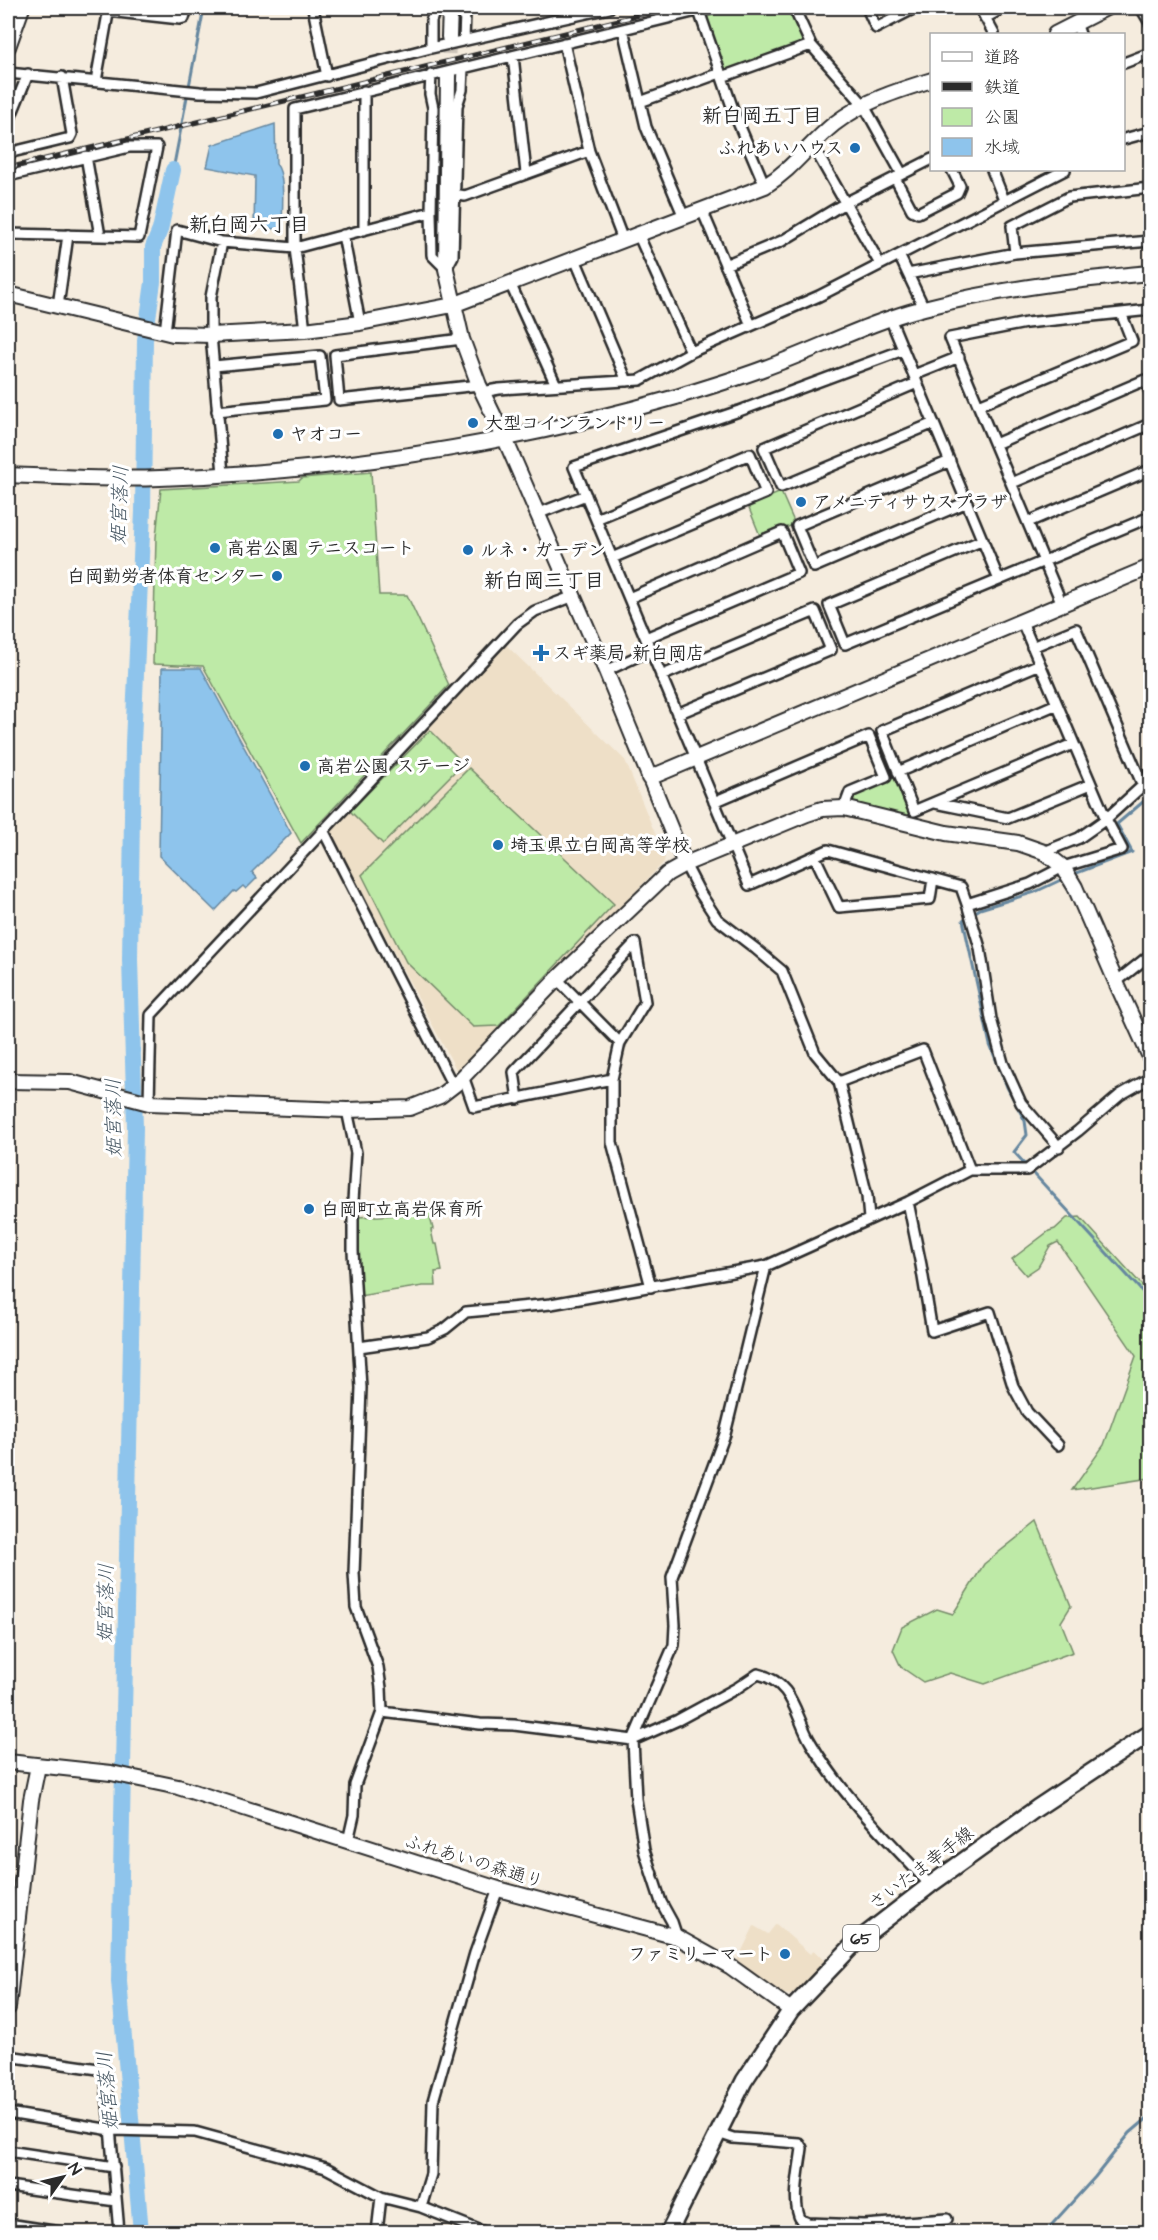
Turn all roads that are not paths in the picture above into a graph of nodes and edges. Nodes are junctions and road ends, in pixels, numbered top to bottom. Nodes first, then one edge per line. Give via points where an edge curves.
1 (22, 8) edge
2 (187, 8) edge
3 (313, 8) edge
4 (436, 8) edge
5 (450, 8) edge
6 (462, 8) edge
7 (609, 8) edge
8 (709, 8) edge
9 (794, 8) edge
10 (867, 8) edge
11 (915, 8) edge
12 (980, 8) edge
13 (1004, 8) edge
14 (1106, 8) edge
15 (1142, 8) edge
16 (108, 9) edge
17 (699, 11) junction
18 (986, 18) junction
19 (1150, 23) edge
20 (623, 29) junction
21 (1078, 29) edge
22 (994, 33) edge
23 (1060, 33) edge
24 (449, 37) tunnel mouth
25 (464, 40) junction
26 (564, 43) junction
27 (811, 45) junction
28 (8, 47) edge
29 (431, 48) junction
30 (1150, 53) edge
31 (513, 56) junction
32 (1125, 63) edge
33 (463, 68) junction
34 (8, 73) edge
35 (28, 74) junction
36 (430, 75) junction
37 (448, 75) tunnel mouth
38 (721, 75) junction
39 (327, 76) junction
40 (62, 77) junction
41 (96, 81) junction
42 (930, 81) edge
43 (364, 91) junction
44 (640, 102) junction
45 (863, 104) junction
46 (8, 123) edge
47 (1150, 132) edge
48 (1125, 137) edge
49 (813, 146) junction
50 (589, 151) junction
51 (8, 153) edge
52 (86, 156) junction
53 (930, 160) edge
54 (952, 171) edge
55 (992, 171) edge
56 (1059, 171) edge
57 (526, 173) junction
58 (8, 176) edge
59 (898, 176) junction
60 (765, 186) junction
61 (1150, 188) edge
62 (454, 194) junction
63 (1004, 200) junction
64 (845, 203) junction
65 (702, 210) junction
66 (431, 212) junction
67 (684, 217) junction
68 (364, 230) junction
69 (8, 234) edge
70 (638, 234) junction
71 (68, 235) junction
72 (343, 235) junction
73 (100, 236) junction
74 (623, 240) junction
75 (1150, 241) edge
76 (222, 242) junction
77 (296, 248) junction
78 (1015, 254) junction
79 (899, 255) junction
80 (575, 259) junction
81 (879, 264) junction
82 (725, 265) junction
83 (446, 269) junction
84 (1150, 273) edge
85 (908, 274) junction
86 (510, 283) junction
87 (8, 294) edge
88 (453, 304) junction
89 (58, 306) junction
90 (924, 308) junction
91 (1150, 310) edge
92 (1122, 313) junction
93 (890, 318) junction
94 (360, 323) junction
95 (751, 325) junction
96 (305, 330) junction
97 (165, 332) junction
98 (211, 335) junction
99 (462, 339) junction
100 (903, 350) junction
101 (691, 352) junction
102 (959, 357) junction
103 (214, 366) junction
104 (915, 379) junction
105 (627, 381) junction
106 (556, 385) junction
107 (481, 388) junction
108 (1150, 393) edge
109 (979, 405) junction
110 (217, 411) junction
111 (934, 423) junction
112 (1150, 424) edge
113 (506, 439) junction
114 (995, 444) junction
115 (950, 461) junction
116 (1150, 470) edge
117 (223, 474) junction
118 (8, 475) edge
119 (1011, 483) junction
120 (586, 495) junction
121 (967, 502) junction
122 (537, 514) junction
123 (1150, 517) edge
124 (596, 519) junction
125 (1028, 522) junction
126 (982, 540) junction
127 (612, 558) junction
128 (1044, 562) junction
129 (1150, 567) edge
130 (999, 580) junction
131 (574, 596) junction
132 (629, 598) junction
133 (1062, 604) junction
134 (1022, 622) junction
135 (646, 638) junction
136 (1032, 647) junction
137 (651, 650) junction
138 (1040, 664) junction
139 (606, 670) junction
140 (661, 676) junction
141 (1057, 704) junction
142 (677, 714) junction
143 (1074, 744) junction
144 (696, 759) junction
145 (898, 772) junction
146 (649, 778) junction
147 (1150, 779) edge
148 (1091, 784) junction
149 (1143, 786) junction
150 (714, 802) junction
151 (934, 803) junction
152 (844, 807) junction
153 (1106, 819) junction
154 (323, 830) junction
155 (732, 845) junction
156 (1044, 852) junction
157 (815, 857) junction
158 (685, 864) junction
159 (1063, 867) junction
160 (933, 879) junction
161 (967, 904) junction
162 (1150, 955) edge
163 (557, 979) junction
164 (1116, 982) junction
165 (579, 1002) junction
166 (620, 1043) junction
167 (1150, 1057) edge
168 (463, 1076) junction
169 (1150, 1078) edge
170 (612, 1079) junction
171 (8, 1081) edge
172 (839, 1082) junction
173 (453, 1086) junction
174 (518, 1100) junction
175 (149, 1103) junction
176 (347, 1110) junction
177 (1059, 1147) junction
178 (970, 1170) junction
179 (908, 1202) junction
180 (869, 1218) junction
181 (766, 1266) junction
182 (651, 1287) junction
183 (359, 1347) junction
184 (1058, 1445) dead end
185 (382, 1712) junction
186 (1150, 1733) edge
187 (633, 1740) junction
188 (8, 1762) edge
189 (38, 1766) junction
190 (348, 1841) junction
191 (930, 1885) junction
192 (498, 1889) junction
193 (677, 1937) junction
194 (8, 2008) edge
195 (791, 2010) junction
196 (8, 2056) edge
197 (8, 2113) edge
198 (114, 2130) junction
199 (718, 2133) junction
200 (8, 2151) edge
201 (114, 2167) junction
202 (8, 2186) edge
203 (381, 2197) junction
204 (116, 2201) junction
205 (421, 2206) junction
206 (946, 2218) dead end
207 (8, 2224) edge
208 (60, 2232) edge
209 (119, 2232) edge
210 (377, 2232) edge
211 (484, 2232) edge
212 (669, 2232) edge

1 - 28 street
2 - 16 street via 180,19
3 - 39 street
4 - 29 street via 430,21
5 - 24 street
6 - 25 street
7 - 25 street
8 - 17 street
9 - 27 street
10 - 11 street via 876,28
12 - 18 street
13 - 18 street
14 - 21 street
15 - 19 street
16 - 41 street
17 - 20 street
17 - 38 street
18 - 22 street
20 - 26 street
20 - 44 street
21 - 23 street
25 - 29 street
26 - 31 street
26 - 50 street
27 - 38 street
27 - 45 street
29 - 39 street
30 - 32 street
31 - 33 street
31 - 57 street
33 - 36 street
33 - 62 street via 457,106
34 - 35 street
35 - 40 street
35 - 46 street
36 - 43 street
36 - 66 street
37 - 83 street
38 - 44 street
38 - 60 street
39 - 41 street via 256,93 200,92
40 - 41 street
40 - 51 street via 70,138
42 - 45 street
43 - 68 street
43 - 77 street via 295,109
44 - 67 street via 646,127
45 - 49 street via 833,125
45 - 59 street
47 - 48 street
49 - 60 street via 783,175
49 - 64 street
50 - 57 street
50 - 74 street
52 - 58 street
52 - 73 street
52 - 73 street via 129,147 157,147 139,237
53 - 59 street
54 - 59 street via 960,186 957,193 918,213 912,210
55 - 63 street
56 - 63 street
57 - 62 street via 465,196
59 - 64 street
60 - 65 street
61 - 78 street via 1069,196 1012,226
62 - 83 street via 453,256
63 - 79 street
64 - 81 street
64 - 82 street via 782,241
65 - 67 street
65 - 82 street
66 - 68 street
66 - 83 street via 432,255
67 - 70 street
68 - 72 street
69 - 71 street
70 - 74 street
70 - 101 street
71 - 73 street
71 - 89 street
72 - 77 street
72 - 94 street
74 - 80 street
75 - 78 street
76 - 77 street
76 - 97 street via 177,230
76 - 98 street via 211,297
77 - 96 street
78 - 85 street
79 - 81 street
79 - 85 street
80 - 86 street
80 - 105 street
81 - 95 street via 819,296
82 - 95 street
83 - 88 street
84 - 90 street via 1069,281
85 - 90 street
86 - 88 street
86 - 106 street
87 - 89 street
88 - 94 street
88 - 99 street
89 - 97 street
90 - 93 street
91 - 92 street
92 - 102 street via 1026,323 951,338
92 - 109 street via 1132,341
93 - 100 street
93 - 113 street via 763,369 675,397
94 - 96 street
95 - 101 street
96 - 98 street
97 - 98 street
98 - 103 street
99 - 107 street
99 - 107 street via 335,355 339,400
100 - 104 street
100 - 120 street via 574,467
101 - 105 street via 640,380
102 - 104 street
102 - 109 street
103 - 110 street
103 - 110 street via 320,356 325,400
104 - 111 street
104 - 111 street via 765,448 781,487
105 - 106 street
106 - 107 street
107 - 113 street
108 - 114 street via 1145,380
109 - 114 street
110 - 117 street
111 - 115 street
112 - 119 street
113 - 117 street via 337,466
113 - 122 street
114 - 119 street
115 - 121 street
115 - 121 street via 797,526 814,567
116 - 125 street
117 - 118 street via 156,478
119 - 125 street
120 - 122 street
120 - 124 street
121 - 126 street
122 - 131 street
123 - 128 street
124 - 127 street
124 - 127 street via 750,454 766,493
125 - 128 street
126 - 130 street
126 - 130 street via 829,605 845,644
127 - 132 street
128 - 130 street
128 - 133 street
129 - 133 street
131 - 139 street
131 - 154 street via 536,611 517,624
132 - 135 street
132 - 135 street via 782,532 799,573
133 - 134 street
134 - 136 street
134 - 144 street
135 - 137 street
136 - 138 street
136 - 149 street via 1076,629
137 - 139 street
137 - 140 street
138 - 141 street
138 - 145 street via 882,731
139 - 146 street
140 - 142 street
140 - 142 street via 815,611 831,650
141 - 143 street
141 - 145 street
142 - 144 street
143 - 148 street
143 - 151 street
144 - 146 street
144 - 150 street
145 - 151 street via 914,811
146 - 158 street
147 - 149 street
148 - 151 street via 1008,818
148 - 153 street
149 - 153 street
150 - 152 street via 869,736 886,777 850,792
150 - 155 street
152 - 155 street via 822,809
152 - 156 street via 946,833 1018,843
153 - 156 street via 1079,838
153 - 159 street via 1122,849
154 - 173 street
154 - 175 street via 151,1015
155 - 157 street via 749,885
155 - 158 street
156 - 159 street
157 - 160 street via 828,850
157 - 160 street via 839,907 930,899
158 - 163 street via 667,874
158 - 172 street via 717,919 782,971 815,1053
159 - 161 street via 1030,884
159 - 164 street
160 - 161 street via 960,886
161 - 177 street via 1003,1063 1021,1103
162 - 164 street
163 - 165 street
163 - 168 street
164 - 167 street
165 - 166 street
165 - 166 street via 635,943 645,1002
165 - 174 street via 514,1071
166 - 170 street
168 - 173 street
168 - 174 street via 474,1107
169 - 177 street via 1120,1095
170 - 174 street
170 - 182 street via 612,1142
171 - 175 street via 70,1082
172 - 178 street via 923,1050
172 - 180 street
173 - 176 street via 410,1108
175 - 176 street
176 - 183 street via 356,1153 353,1251
177 - 178 street via 1027,1170
178 - 179 street
179 - 180 street
179 - 184 street via 932,1330 990,1312 1013,1386 1027,1412
180 - 181 street
181 - 182 street
181 - 187 street via 725,1434 672,1577 674,1645
182 - 183 street via 550,1304 466,1312 428,1337
183 - 185 street via 354,1585 356,1607 378,1667
185 - 187 street
185 - 190 street via 355,1785
186 - 191 main road, さいたま幸手線 / 65 via 1036,1808
187 - 191 street via 758,1674 771,1677 789,1694 810,1742 834,1779
187 - 193 street via 644,1850
188 - 189 street
189 - 190 street, ふれあいの森通り via 115,1773 178,1787
189 - 194 street
190 - 192 street, ふれあいの森通り
191 - 195 main road, さいたま幸手線 / 65 via 855,1943
192 - 193 street, ふれあいの森通り
192 - 205 street via 475,1953 433,2101 431,2174
193 - 195 street, ふれあいの森通り via 731,1967
195 - 199 main road, さいたま幸手線 / 65 via 744,2081
196 - 198 street via 105,2070
197 - 198 street
198 - 201 street
198 - 203 street via 195,2132 326,2168
199 - 206 street via 799,2144 802,2148 797,2214 808,2223 864,2225
199 - 212 main road, さいたま幸手線 / 65
200 - 201 street
201 - 204 street
202 - 204 street
203 - 205 street
203 - 210 street
204 - 209 street
205 - 211 street
207 - 208 street

